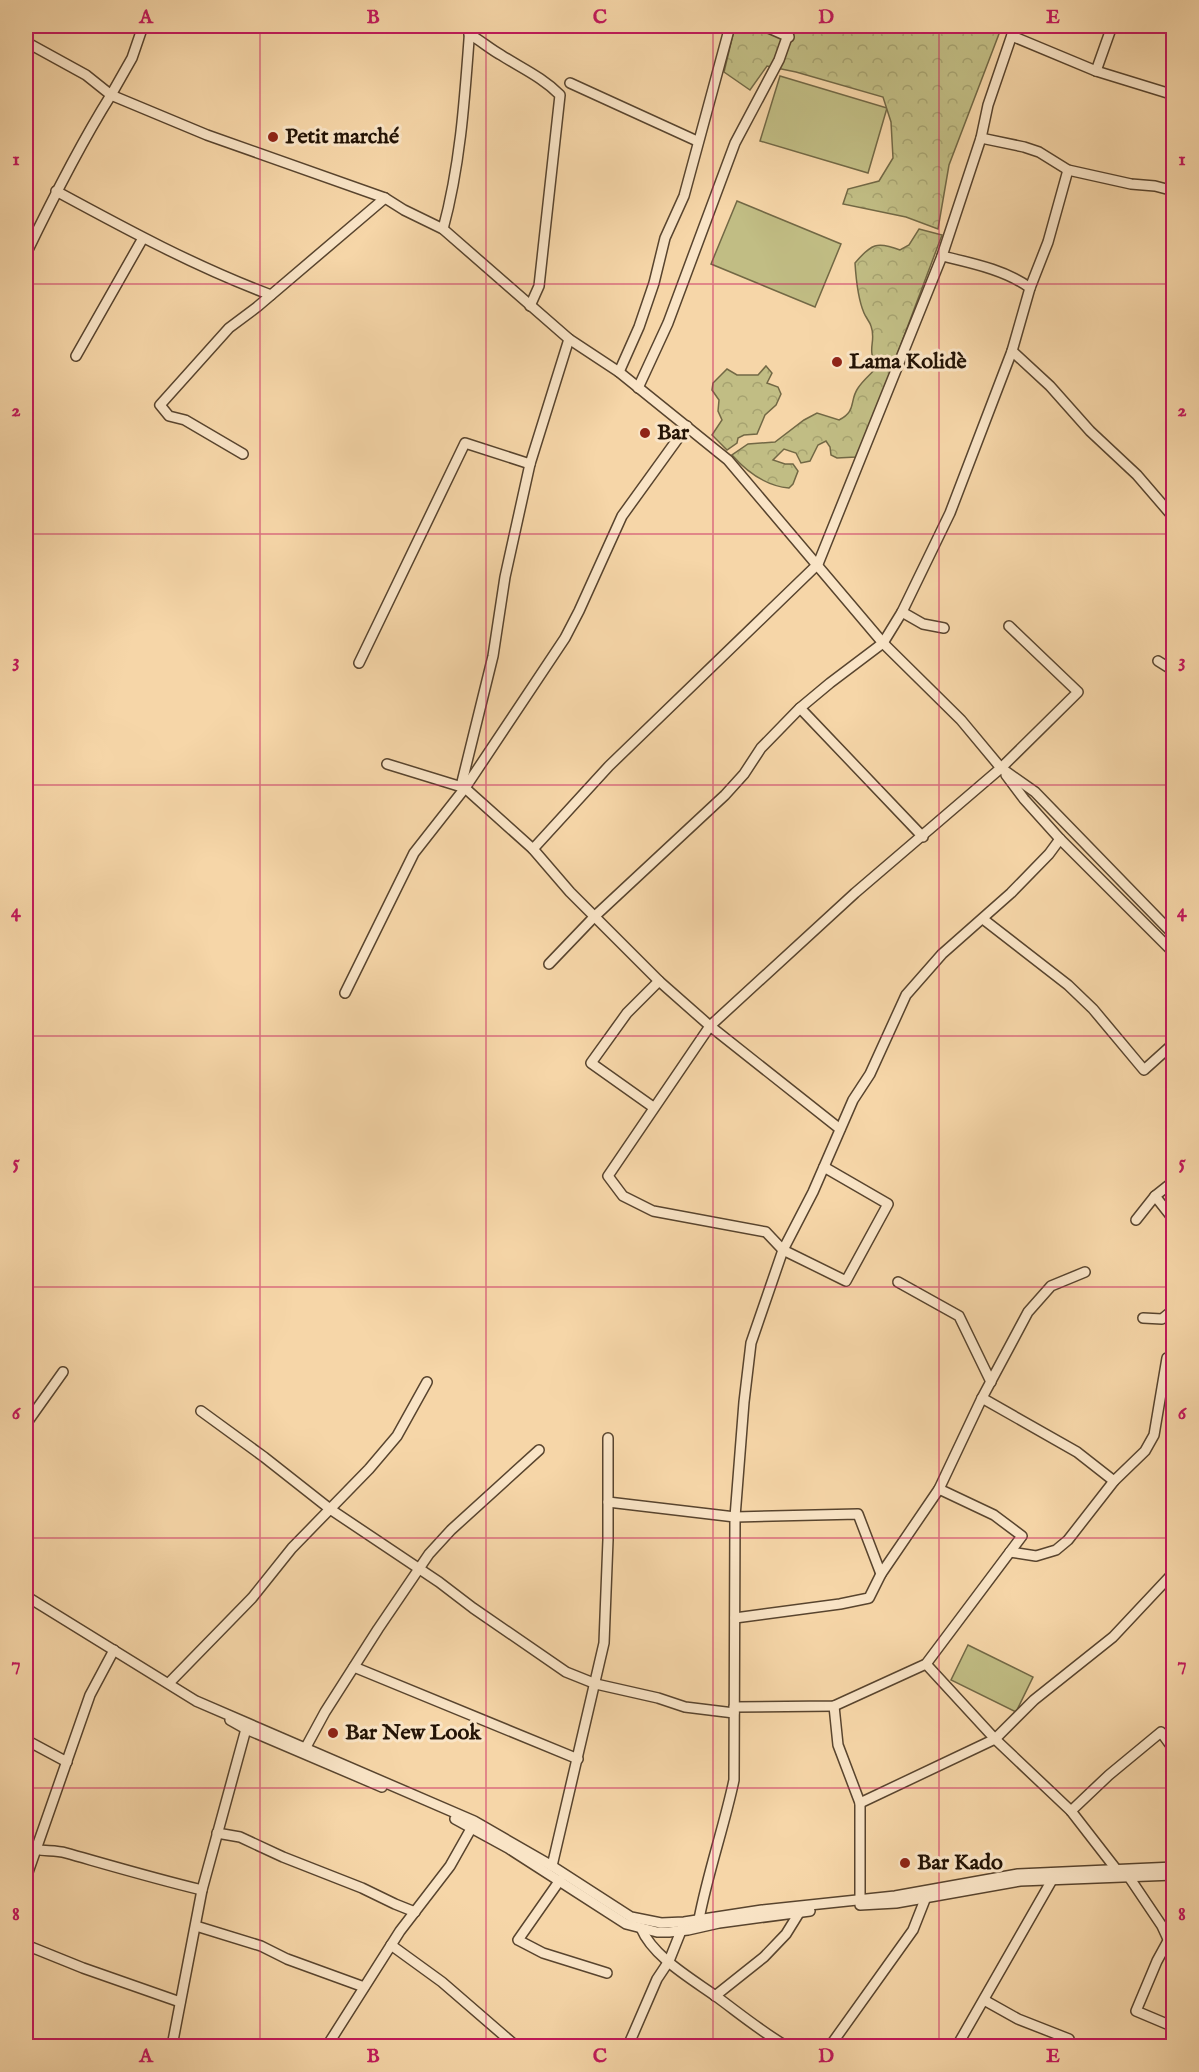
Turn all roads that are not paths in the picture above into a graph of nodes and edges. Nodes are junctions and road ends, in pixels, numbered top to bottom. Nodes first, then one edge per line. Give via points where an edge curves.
1 (142, 26) edge
2 (730, 26) edge
3 (764, 26) edge
4 (791, 26) edge
5 (1015, 26) edge
6 (1112, 26) edge
7 (470, 30) edge
8 (1012, 36) junction
9 (789, 37) junction
10 (26, 42) edge
11 (1096, 71) junction
12 (570, 83) dead end
13 (111, 95) junction
14 (1173, 95) edge
15 (981, 138) junction
16 (698, 141) junction
17 (1068, 170) junction
18 (1173, 190) edge
19 (56, 191) junction
20 (385, 198) junction
21 (443, 230) junction
22 (143, 238) junction
23 (26, 254) edge
24 (942, 256) junction
25 (1030, 288) junction
26 (271, 295) junction
27 (530, 306) junction
28 (569, 339) junction
29 (1012, 351) junction
30 (76, 356) dead end
31 (619, 372) junction
32 (638, 388) junction
33 (687, 426) junction
34 (243, 454) dead end
35 (530, 464) junction
36 (1173, 518) edge
37 (818, 564) junction
38 (902, 612) junction
39 (1009, 627) dead end
40 (944, 628) dead end
41 (883, 643) junction
42 (1158, 661) dead end
43 (359, 663) dead end
44 (1173, 671) edge
45 (800, 708) junction
46 (387, 764) dead end
47 (1001, 768) junction
48 (463, 787) junction
49 (923, 837) junction
50 (1060, 839) junction
51 (533, 849) junction
52 (595, 916) junction
53 (982, 919) junction
54 (1173, 935) edge
55 (1173, 953) edge
56 (549, 964) dead end
57 (659, 981) junction
58 (345, 993) dead end
59 (710, 1026) junction
60 (1173, 1043) edge
61 (653, 1107) junction
62 (840, 1129) junction
63 (824, 1167) junction
64 (1173, 1181) edge
65 (1155, 1196) junction
66 (1136, 1220) dead end
67 (1173, 1220) edge
68 (783, 1250) junction
69 (1085, 1272) dead end
70 (897, 1282) dead end
71 (1173, 1309) edge
72 (1143, 1318) dead end
73 (1167, 1358) dead end
74 (63, 1372) dead end
75 (427, 1382) dead end
76 (991, 1382) junction
77 (982, 1398) junction
78 (30, 1409) edge
79 (201, 1411) dead end
80 (26, 1424) edge
81 (609, 1438) dead end
82 (539, 1450) dead end
83 (1114, 1480) junction
84 (939, 1489) junction
85 (608, 1502) junction
86 (330, 1509) junction
87 (735, 1517) junction
88 (1010, 1552) junction
89 (418, 1570) junction
90 (1173, 1572) edge
91 (881, 1574) junction
92 (26, 1596) edge
93 (735, 1618) junction
94 (114, 1650) junction
95 (926, 1664) junction
96 (354, 1667) junction
97 (169, 1683) junction
98 (596, 1684) junction
99 (196, 1701) junction
100 (834, 1706) junction
101 (734, 1710) junction
102 (246, 1729) junction
103 (995, 1739) junction
104 (26, 1740) edge
105 (306, 1747) junction
106 (1173, 1750) edge
107 (578, 1759) junction
108 (67, 1762) junction
109 (860, 1803) junction
110 (1071, 1811) junction
111 (472, 1827) junction
112 (217, 1833) junction
113 (30, 1848) edge
114 (552, 1866) junction
115 (1173, 1867) edge
116 (1116, 1869) junction
117 (1173, 1875) edge
118 (1129, 1877) junction
119 (26, 1878) edge
120 (560, 1880) junction
121 (1052, 1880) junction
122 (202, 1890) junction
123 (926, 1897) junction
124 (860, 1899) junction
125 (415, 1912) junction
126 (799, 1913) junction
127 (699, 1919) junction
128 (196, 1926) junction
129 (683, 1927) junction
130 (641, 1928) junction
131 (1173, 1930) edge
132 (1168, 1939) junction
133 (26, 1945) edge
134 (391, 1945) junction
135 (669, 1961) junction
136 (607, 1973) dead end
137 (364, 1987) junction
138 (715, 1996) junction
139 (984, 2000) junction
140 (180, 2002) junction
141 (1173, 2027) edge
142 (1069, 2039) dead end
143 (171, 2046) edge
144 (327, 2046) edge
145 (516, 2046) edge
146 (628, 2046) edge
147 (786, 2046) edge
148 (830, 2046) edge
149 (957, 2046) edge

1 - 13 street via 132,58
2 - 16 street
3 - 9 street
4 - 9 street
5 - 8 street
6 - 11 street
7 - 21 street via 453,192
7 - 27 street via 560,94 539,286
8 - 11 street
8 - 15 street
9 - 32 street via 735,143 668,323
10 - 13 street via 86,75
11 - 14 street
12 - 16 street
13 - 19 street
13 - 20 street via 207,135
15 - 17 street via 1039,152
15 - 24 street
16 - 31 street via 684,196 665,238 639,327
17 - 18 street
17 - 25 street via 1048,242
19 - 22 street
19 - 23 street
20 - 21 street
20 - 26 street
21 - 27 street
22 - 26 street
22 - 30 street
24 - 25 street via 992,270
24 - 37 street
25 - 29 street
26 - 34 street via 229,328 160,405 168,416 194,424
27 - 28 street
28 - 31 street
28 - 35 street
29 - 36 street via 1137,475
29 - 38 street via 950,513
31 - 32 street
32 - 33 street
33 - 37 street via 728,460
33 - 48 street via 622,516 565,638
35 - 43 street via 465,443
35 - 48 street
37 - 41 street
37 - 51 street via 609,766
38 - 40 street via 923,624
38 - 41 street
39 - 47 street via 1078,692
41 - 45 street
41 - 47 street via 961,720
42 - 44 street
45 - 49 street
45 - 52 street via 761,748 725,795
46 - 48 street
47 - 49 street
47 - 50 street
47 - 54 street via 1035,792
48 - 51 street
48 - 58 street via 414,853
49 - 59 street
50 - 53 street
50 - 55 street
51 - 52 street
52 - 56 street
52 - 57 street
53 - 60 street via 1068,984 1144,1070
53 - 62 street via 942,954 906,995
57 - 59 street
57 - 61 street via 627,1013 591,1063
59 - 61 street
59 - 62 street
61 - 68 street via 608,1176 623,1196 653,1211 766,1232
62 - 63 street
63 - 68 street
63 - 68 street via 888,1204 846,1281
64 - 65 street
65 - 66 street
65 - 67 street
68 - 87 street via 750,1343
69 - 76 street via 1051,1286 1028,1312
70 - 76 street via 959,1316
71 - 72 street via 1162,1319
73 - 83 street via 1154,1435 1145,1451
74 - 78 street
75 - 86 street via 397,1436
76 - 77 street
77 - 83 street via 1077,1452
77 - 84 street
78 - 80 street
79 - 86 street
81 - 85 street
82 - 89 street via 451,1530
83 - 88 street via 1056,1550 1036,1556
84 - 88 street via 994,1515 1022,1536
84 - 91 street
85 - 87 street
85 - 98 street via 604,1643
86 - 89 street
86 - 97 street via 252,1598
87 - 91 street via 858,1514
87 - 93 street
88 - 95 street
89 - 96 street
89 - 98 street via 566,1672
90 - 103 street via 1113,1637 1034,1700
91 - 93 street via 869,1598
92 - 94 street
93 - 101 street
94 - 97 street
94 - 108 street via 90,1695
95 - 100 street
95 - 103 street
96 - 105 street
96 - 107 street
97 - 99 street
98 - 101 street via 685,1707
98 - 107 street
99 - 102 street
99 - 105 street
100 - 101 street
100 - 109 street via 838,1745
101 - 127 street via 734,1780
102 - 111 street
102 - 112 street
103 - 109 street
103 - 110 street
104 - 108 street
105 - 114 street via 474,1821
106 - 110 street via 1161,1732
107 - 114 street
108 - 113 street
109 - 124 street
110 - 116 street
111 - 120 street
111 - 125 street via 450,1866
112 - 122 street
112 - 125 street via 240,1837
113 - 119 street
113 - 122 street via 63,1852
114 - 129 street via 631,1917
115 - 116 street
116 - 124 street via 1018,1874
117 - 118 street
118 - 121 street
118 - 132 street
120 - 130 street via 626,1924
120 - 136 street via 518,1940 543,1953
121 - 123 street via 1020,1881
121 - 139 street
122 - 128 street
123 - 126 street
123 - 148 street via 913,1930
124 - 127 street
125 - 134 street
126 - 129 street
126 - 138 street via 764,1957
127 - 129 street
128 - 137 street via 261,1946
128 - 140 street
129 - 130 street via 657,1932
129 - 135 street
130 - 135 street via 645,1938
131 - 132 street
132 - 141 street via 1136,2011
133 - 140 street
134 - 137 street
134 - 145 street via 442,1982
135 - 138 street
135 - 146 street
137 - 144 street
138 - 147 street
139 - 142 street via 1018,2019
139 - 149 street
140 - 143 street

